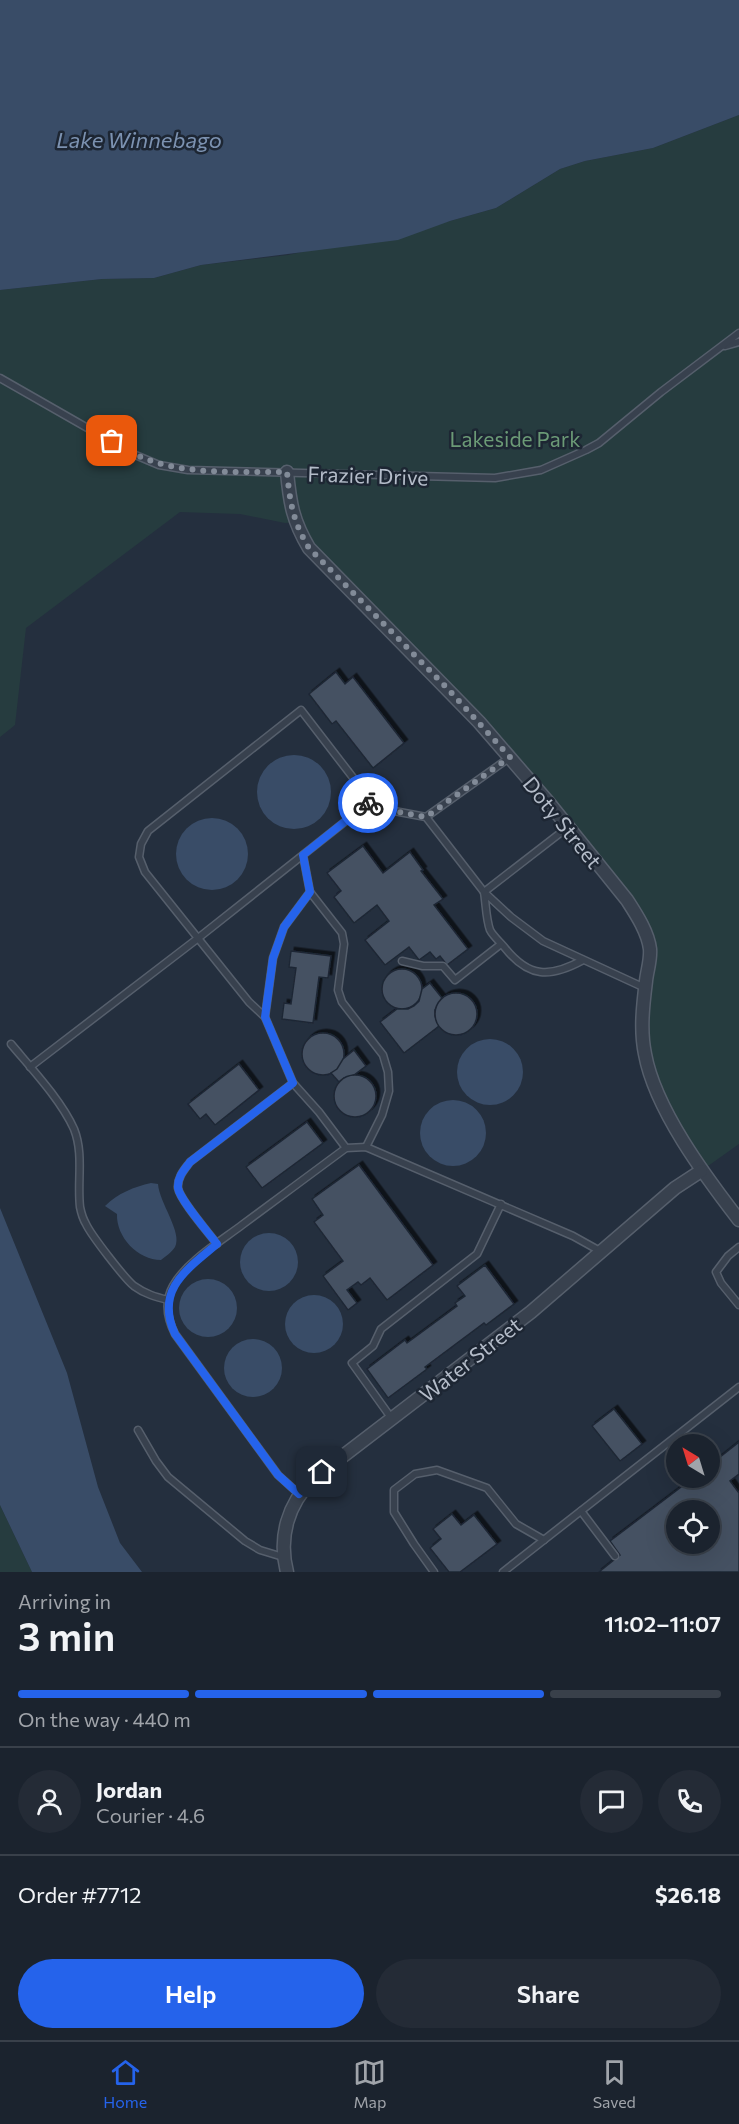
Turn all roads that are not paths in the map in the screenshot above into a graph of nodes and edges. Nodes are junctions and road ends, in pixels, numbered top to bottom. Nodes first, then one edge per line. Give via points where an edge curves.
1 (739, 333) edge
2 (739, 342) edge
3 (719, 348) junction
4 (0, 378) edge
5 (287, 472) junction
6 (510, 757) junction
7 (371, 801) junction
8 (426, 817) junction
9 (568, 827) junction
10 (303, 855) junction
11 (310, 892) junction
12 (484, 892) junction
13 (197, 939) junction
14 (501, 944) junction
15 (583, 960) junction
16 (402, 961) dead end
17 (645, 988) junction
18 (265, 1017) junction
19 (10, 1044) dead end
20 (30, 1067) junction
21 (293, 1083) junction
22 (346, 1148) junction
23 (366, 1148) junction
24 (701, 1171) junction
25 (501, 1204) junction
26 (739, 1220) edge
27 (217, 1244) junction
28 (739, 1247) edge
29 (601, 1252) junction
30 (168, 1300) junction
31 (739, 1305) edge
32 (739, 1387) edge
33 (392, 1419) junction
34 (138, 1430) dead end
35 (299, 1494) junction
36 (581, 1511) junction
37 (544, 1540) junction
38 (615, 1556) dead end
39 (284, 1557) junction
40 (287, 1572) edge
41 (434, 1572) edge
42 (504, 1572) edge

1 - 3 lane, Frazier Drive
2 - 3 lane, Frazier Drive
3 - 5 lane, Frazier Drive via 599,442 541,470 490,478
4 - 5 lane, Frazier Drive via 150,462 188,470
5 - 6 street, Doty Street via 291,508 309,548
6 - 8 lane
6 - 9 street, Doty Street
7 - 8 lane via 394,811
7 - 10 lane
7 - 13 lane via 301,710 148,831 139,857 145,872
8 - 12 lane
9 - 12 lane
9 - 17 street, Doty Street via 638,917 650,949
10 - 11 lane
10 - 13 lane
11 - 18 lane via 284,927 273,958
11 - 23 lane via 342,933 338,990 342,1002 383,1055 388,1072 382,1115
12 - 14 lane via 490,930
12 - 15 lane via 543,941
13 - 18 lane
13 - 20 lane
14 - 15 lane via 516,962 531,970 548,973
14 - 16 lane via 455,980 443,966
15 - 17 lane
17 - 24 street, Doty Street via 642,1026 651,1078
18 - 21 lane
19 - 20 lane
20 - 30 lane via 78,1140 79,1191 86,1224 133,1285 150,1296
21 - 22 lane
21 - 27 lane via 190,1162 180,1175 178,1188 186,1203
22 - 23 lane
22 - 27 lane
23 - 25 lane
24 - 26 street, Doty Street
24 - 29 street, Water Street via 675,1188
25 - 29 lane
25 - 33 lane via 477,1254 381,1329 373,1346 352,1363
27 - 30 lane via 186,1269
28 - 31 lane via 716,1272
29 - 33 street, Water Street via 531,1312
30 - 35 lane via 168,1319 175,1334 278,1475
32 - 36 lane
33 - 35 street, Water Street via 316,1476
34 - 39 lane via 168,1477 245,1541
35 - 39 street, Water Street via 285,1529
36 - 37 lane
36 - 38 lane
37 - 41 lane via 516,1524 487,1488 437,1470 415,1474 394,1490 394,1512
37 - 42 lane
39 - 40 street, Water Street

